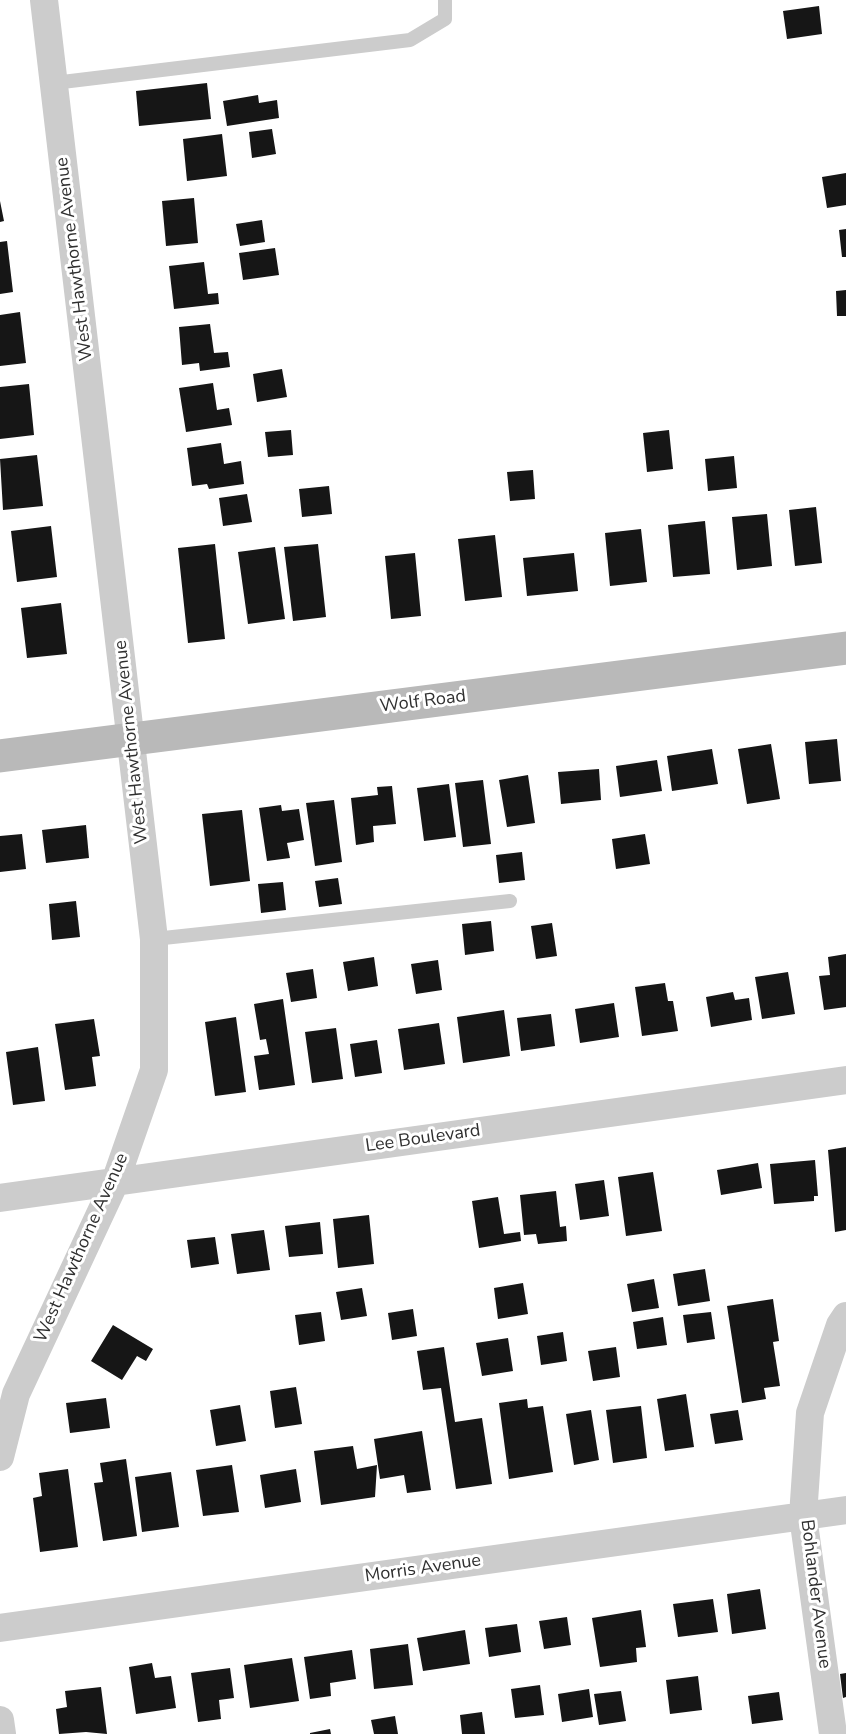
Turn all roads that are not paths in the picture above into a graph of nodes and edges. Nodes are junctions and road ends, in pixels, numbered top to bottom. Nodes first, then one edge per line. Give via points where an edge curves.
1 (44, 0) edge
2 (444, 0) edge
3 (54, 83) junction
4 (846, 648) edge
5 (133, 739) junction
6 (0, 756) edge
7 (510, 901) dead end
8 (154, 939) junction
9 (846, 1080) edge
10 (115, 1182) junction
11 (0, 1198) edge
12 (846, 1316) edge
13 (0, 1457) edge
14 (846, 1510) edge
15 (803, 1516) junction
16 (0, 1628) edge
17 (0, 1720) edge
18 (2, 1734) edge
19 (833, 1734) edge

1 - 3 street, West Hawthorne Avenue
2 - 3 lane via 445,19 410,40
3 - 5 street, West Hawthorne Avenue
4 - 5 main road, Wolf Road
5 - 6 main road, Wolf Road
5 - 8 street, West Hawthorne Avenue
7 - 8 lane
8 - 10 street, West Hawthorne Avenue via 154,1070
9 - 10 street, Lee Boulevard
10 - 11 street, Lee Boulevard
10 - 13 street, West Hawthorne Avenue via 16,1394
12 - 15 street, Bohlander Avenue via 810,1413
14 - 15 street, Morris Avenue
15 - 16 street, Morris Avenue
15 - 19 street, Bohlander Avenue
17 - 18 street

